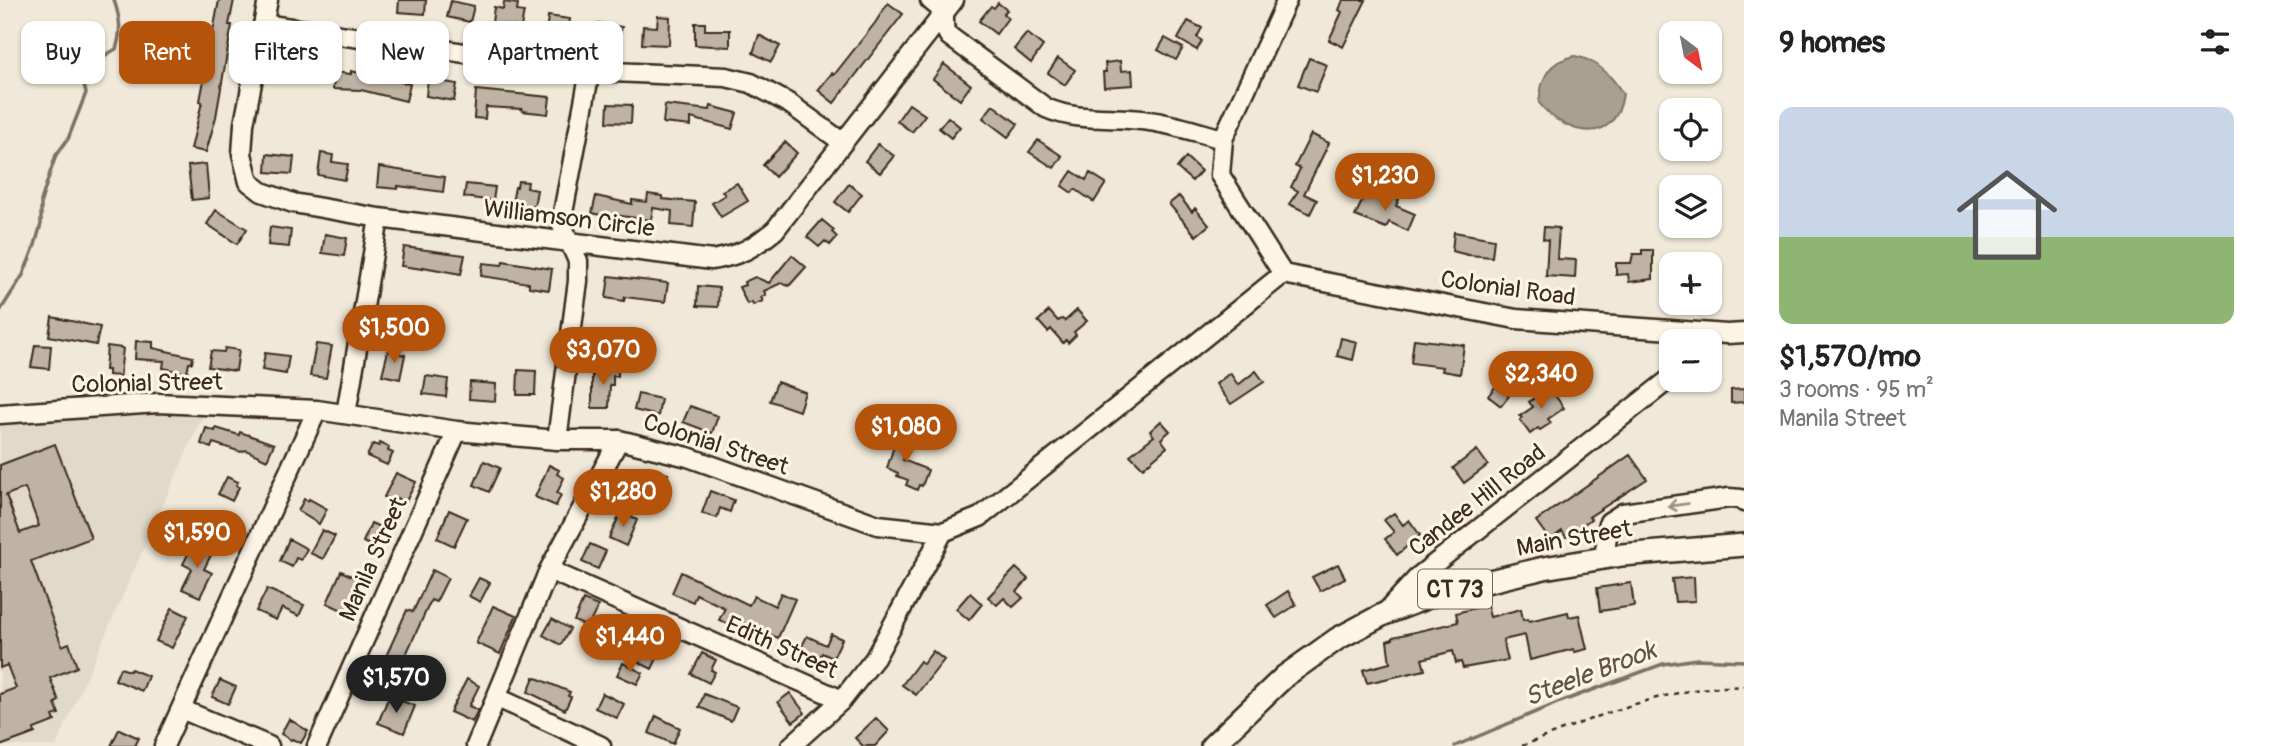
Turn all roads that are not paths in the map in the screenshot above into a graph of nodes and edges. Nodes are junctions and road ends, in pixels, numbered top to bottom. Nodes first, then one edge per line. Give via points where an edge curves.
1 (268, 0) edge
2 (1287, 0) edge
3 (942, 4) edge
4 (264, 21) edge
5 (342, 35) edge
6 (463, 53) edge
7 (623, 72) edge
8 (252, 84) edge
9 (588, 84) edge
10 (1223, 139) junction
11 (842, 142) junction
12 (379, 218) junction
13 (570, 243) junction
14 (1283, 274) junction
15 (1736, 333) edge
16 (1659, 387) edge
17 (317, 410) junction
18 (0, 414) edge
19 (346, 414) junction
20 (457, 430) junction
21 (557, 440) junction
22 (619, 440) junction
23 (1744, 502) edge
24 (943, 532) junction
25 (1744, 545) edge
26 (1604, 558) junction
27 (549, 570) junction
28 (1384, 614) junction
29 (498, 698) junction
30 (842, 700) junction
31 (181, 709) junction
32 (164, 746) edge
33 (269, 746) edge
34 (317, 746) edge
35 (476, 746) edge
36 (601, 746) edge
37 (791, 746) edge
38 (1212, 746) edge

1 - 4 street, Williamson Circle
2 - 10 street
3 - 10 street via 949,36 1046,108 1076,117 1148,121
3 - 11 street, Williamson Circle
5 - 6 street
7 - 11 street via 726,77 751,83 790,104
8 - 12 street, Williamson Circle via 242,154 249,182 293,203
9 - 13 street via 561,223
10 - 14 street via 1220,175
11 - 13 street, Williamson Circle via 775,230 733,257 712,260
12 - 13 street, Williamson Circle
12 - 19 street
13 - 21 street via 578,261 578,281
14 - 15 street, Colonial Road via 1516,319
14 - 24 street, Colonial Street via 980,517
16 - 28 street, Candee Hill Road via 1419,576
17 - 18 street, Colonial Street via 158,403
17 - 19 street, Colonial Street
17 - 31 street
19 - 20 street, Colonial Street
20 - 21 street, Colonial Street
20 - 34 street, Manila Street
21 - 22 street, Colonial Street
22 - 24 street, Colonial Street via 688,457 878,525
22 - 27 street
23 -> 26 street via 1729,498 1623,513 1609,522
24 - 30 street via 875,658
25 - 26 main road, Main Street / CT 73
26 - 28 main road, Main Street / CT 73 via 1488,580
27 - 29 street
27 - 30 street, Edith Street
28 - 38 main road, Main Street / CT 73 via 1337,639 1285,676
29 - 35 street
29 - 36 street
30 - 37 street
31 - 32 street
31 - 33 street

